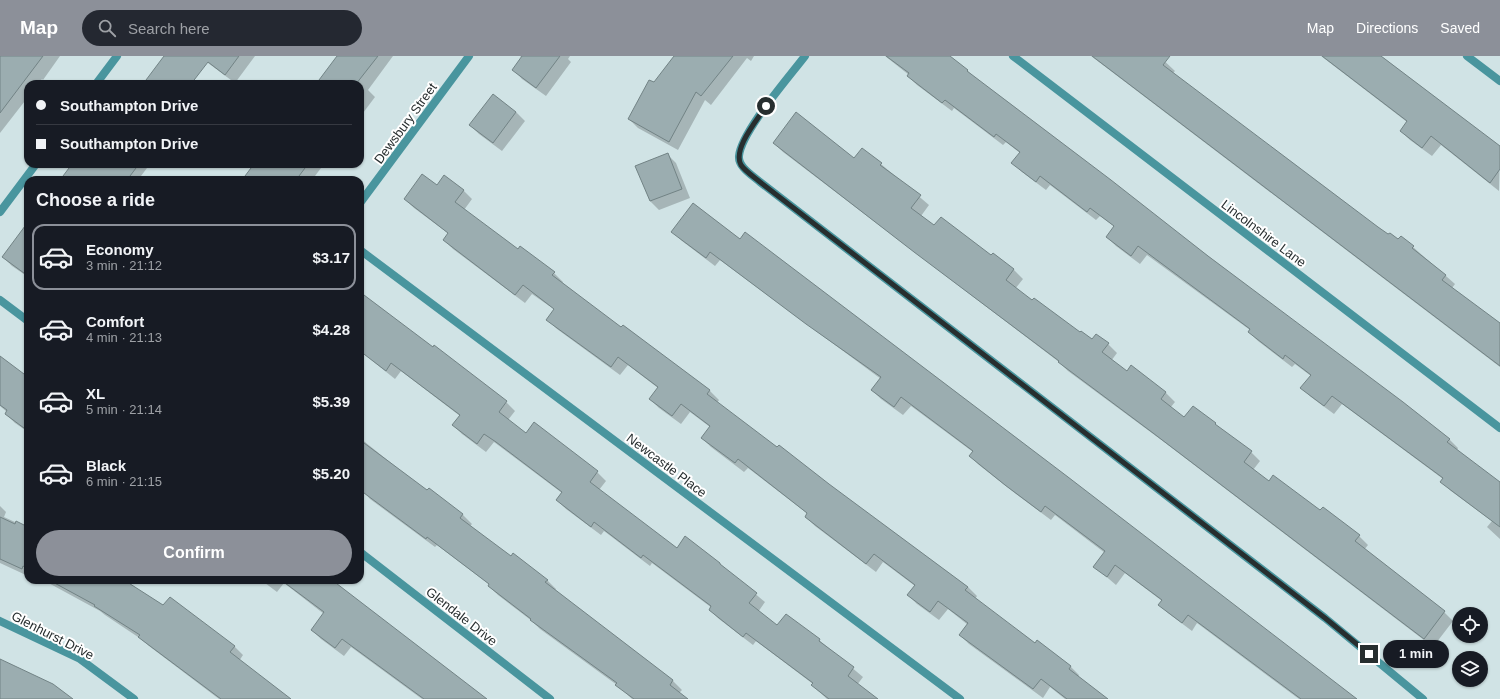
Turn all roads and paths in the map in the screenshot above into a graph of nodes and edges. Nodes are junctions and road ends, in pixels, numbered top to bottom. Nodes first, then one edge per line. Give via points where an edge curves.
1 (117, 56) edge
2 (469, 56) edge
3 (805, 56) edge
4 (1013, 56) edge
5 (1467, 56) edge
6 (99, 80) edge
7 (1500, 81) edge
8 (24, 180) edge
9 (364, 198) edge
10 (0, 212) edge
11 (364, 253) edge
12 (0, 300) edge
13 (24, 318) edge
14 (1500, 428) edge
15 (364, 555) edge
16 (0, 621) edge
17 (134, 699) edge
18 (550, 699) edge
19 (960, 699) edge
20 (1423, 699) edge

1 - 6 street
2 - 9 street, Dewsbury Street
3 - 20 street via 746,136 739,156 741,165 766,187 1325,618
4 - 14 street, Lincolnshire Lane
5 - 7 street
8 - 10 street
11 - 19 street, Newcastle Place
12 - 13 street
15 - 18 street, Glendale Drive
16 - 17 street, Glenhurst Drive via 80,659

